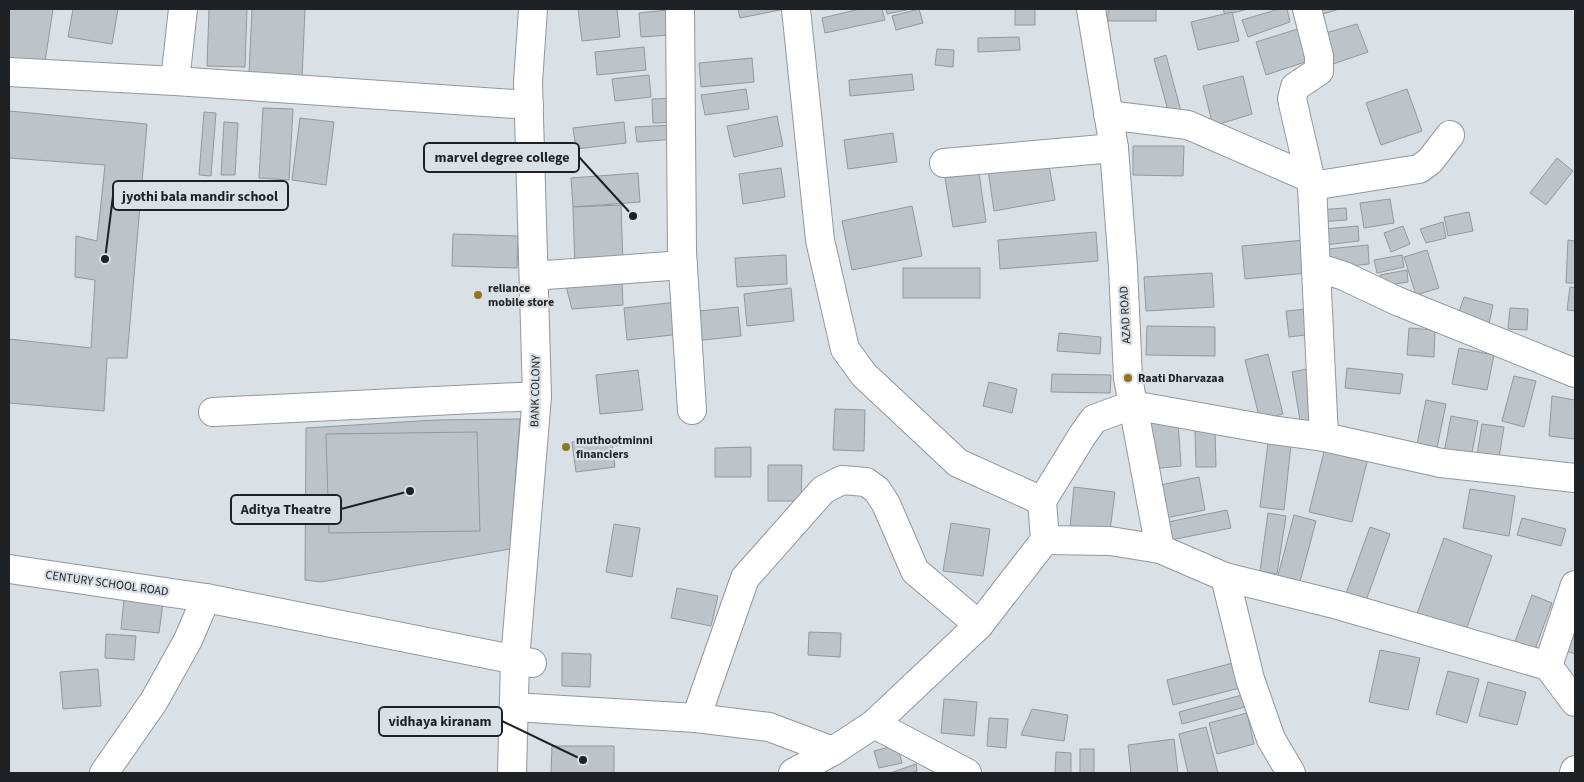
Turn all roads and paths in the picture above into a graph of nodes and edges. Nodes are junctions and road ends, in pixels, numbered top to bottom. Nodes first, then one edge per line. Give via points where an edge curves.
1 (183, 9) edge
2 (533, 9) edge
3 (547, 9) edge
4 (680, 9) edge
5 (796, 9) edge
6 (1091, 9) edge
7 (1306, 9) edge
8 (9, 72) edge
9 (176, 81) junction
10 (529, 105) junction
11 (1108, 115) junction
12 (1450, 134) dead end
13 (1114, 148) junction
14 (944, 163) dead end
15 (1311, 182) junction
16 (683, 264) junction
17 (1316, 267) junction
18 (546, 275) junction
19 (1575, 373) edge
20 (536, 396) junction
21 (1132, 405) junction
22 (692, 410) dead end
23 (213, 412) dead end
24 (1324, 437) junction
25 (1575, 478) edge
26 (1042, 501) junction
27 (1045, 540) junction
28 (1160, 549) junction
29 (9, 569) edge
30 (1226, 577) junction
31 (1575, 585) edge
32 (206, 598) junction
33 (979, 625) junction
34 (523, 661) junction
35 (1548, 666) junction
36 (1573, 694) edge
37 (530, 708) junction
38 (696, 718) junction
39 (874, 724) junction
40 (833, 751) junction
41 (104, 773) edge
42 (512, 773) edge
43 (527, 773) edge
44 (793, 773) edge
45 (968, 773) edge
46 (1290, 773) edge

1 - 9 street
2 - 10 street, BANK COLONY
3 - 18 street via 543,66
4 - 16 street
5 - 26 street via 820,240 845,349 864,375 958,463
6 - 11 street, AZAD ROAD
7 - 15 street via 1320,71 1295,87 1292,99
8 - 9 street
9 - 10 street
10 - 20 street, BANK COLONY
11 - 13 street, AZAD ROAD
11 - 15 street via 1188,125
12 - 15 street via 1430,161 1419,169
13 - 14 street
13 - 21 street, AZAD ROAD
15 - 17 street
16 - 18 street
16 - 22 street
17 - 19 street
17 - 24 street
18 - 34 street via 548,371
20 - 23 street
20 - 34 street, BANK COLONY
21 - 24 street
21 - 26 street via 1094,419
21 - 28 street, AZAD ROAD
24 - 25 street via 1441,463
26 - 27 street
27 - 28 street via 1110,541
27 - 33 street
28 - 30 street
29 - 32 street, CENTURY SCHOOL ROAD
30 - 35 street via 1338,605
30 - 46 street via 1250,679 1271,739
31 - 35 street
32 - 34 street, CENTURY SCHOOL ROAD
32 - 41 street via 188,640 154,702
33 - 38 street via 914,571 877,490 866,482 842,480 823,490 746,578
33 - 39 street
34 - 37 street
34 - 42 street, BANK COLONY
35 - 36 street
37 - 38 street
37 - 43 street
38 - 40 street via 768,727
39 - 40 street
39 - 45 street
40 - 44 street

